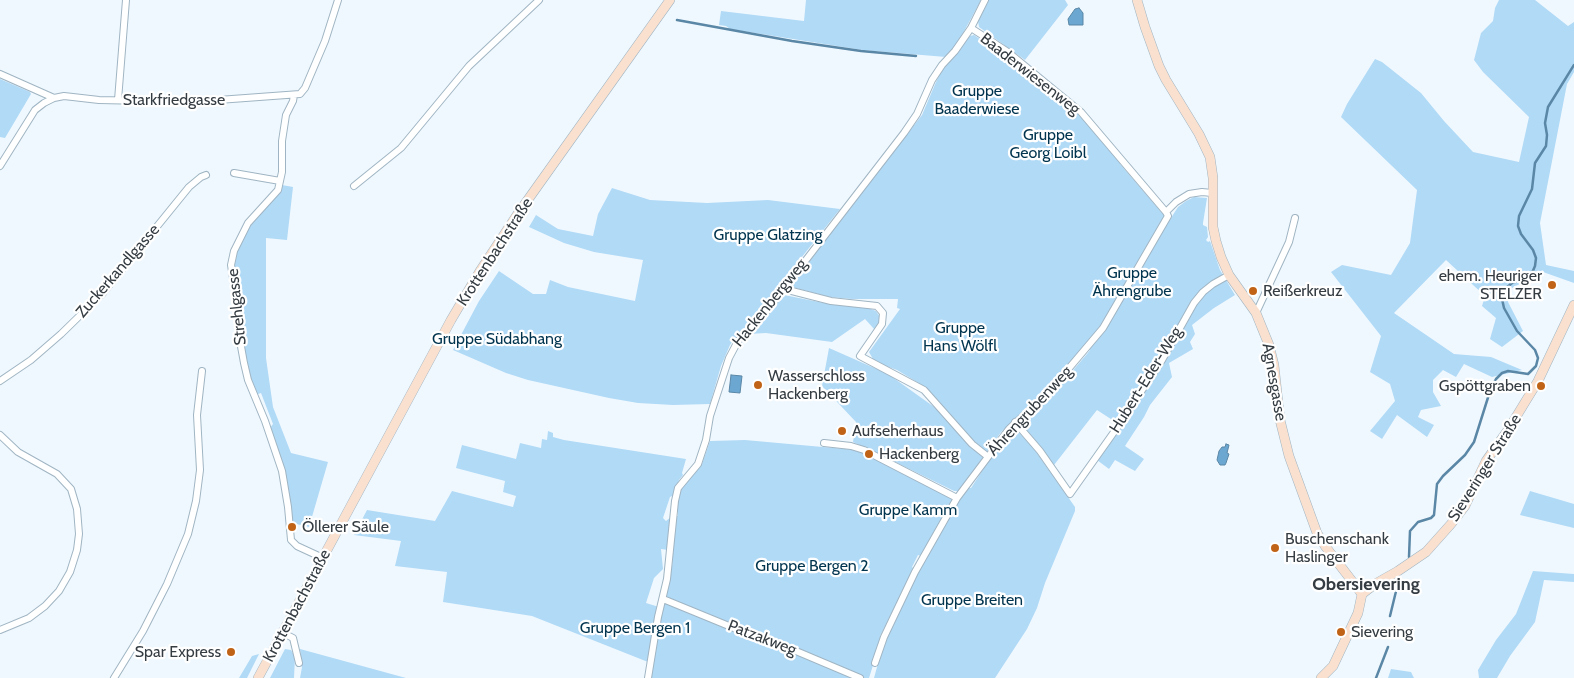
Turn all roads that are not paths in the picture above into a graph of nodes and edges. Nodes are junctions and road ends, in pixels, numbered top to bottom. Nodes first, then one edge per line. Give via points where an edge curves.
1 (126, 0) edge
2 (338, 0) edge
3 (539, 0) edge
4 (670, 0) edge
5 (985, 0) edge
6 (1137, 0) edge
7 (970, 28) junction
8 (0, 74) edge
9 (294, 95) junction
10 (54, 98) junction
11 (118, 100) junction
12 (0, 166) edge
13 (234, 173) dead end
14 (206, 174) dead end
15 (280, 181) junction
16 (354, 186) dead end
17 (1212, 193) junction
18 (1166, 212) junction
19 (1295, 218) dead end
20 (1229, 275) junction
21 (784, 289) junction
22 (1574, 305) edge
23 (1256, 313) junction
24 (202, 370) dead end
25 (0, 381) edge
26 (1016, 422) junction
27 (0, 435) edge
28 (824, 443) dead end
29 (987, 456) junction
30 (957, 498) junction
31 (323, 558) junction
32 (1362, 594) junction
33 (663, 600) junction
34 (0, 630) edge
35 (283, 633) junction
36 (299, 663) dead end
37 (875, 663) dead end
38 (114, 678) edge
39 (258, 678) edge
40 (648, 678) edge
41 (860, 678) edge
42 (1321, 678) edge

1 - 11 street
2 - 9 street, Strehlgasse via 305,88
3 - 16 street via 464,72 401,148
4 - 31 main road, Krottenbachstraße via 480,271
5 - 7 street, Hackenbergweg
6 - 17 main road, Agnesgasse via 1166,80 1207,148 1213,178
7 - 18 street, Baaderwiesenweg via 1008,52 1081,112
7 - 21 street, Hackenbergweg via 932,80 917,114 904,133
8 - 10 street, Starkfriedgasse
9 - 11 street, Starkfriedgasse via 191,102
9 - 15 street, Strehlgasse via 286,115
10 - 11 street, Starkfriedgasse
10 - 12 street via 35,110
13 - 15 street
14 - 25 street, Zuckerkandlgasse via 189,188 103,293 31,360
15 - 31 street, Strehlgasse via 278,190 241,235 231,265 244,363 282,471 291,540
17 - 18 street via 1189,194
17 - 20 main road, Agnesgasse via 1216,241
18 - 26 street, Ährengrubenweg via 1168,216 1104,328 1048,393
19 - 23 street via 1289,242
20 - 23 main road, Agnesgasse
20 - 26 street, Hubert-Eder-Weg via 1208,288 1194,303 1162,360 1070,494
21 - 29 street via 831,301 877,306 884,314 882,324 860,356 924,390 972,444
21 - 33 street, Hackenbergweg via 738,341 710,416 698,464 678,488
22 - 32 main road, Sieveringer Straße via 1538,381 1486,461 1460,513 1426,552
23 - 32 main road, Agnesgasse via 1274,365 1280,420 1289,456 1318,533
24 - 38 street via 197,415 200,470 188,534 147,623
26 - 29 street, Ährengrubenweg
27 - 34 street via 18,452 57,474 71,489 79,534 70,572 59,591 29,618
28 - 30 street via 864,450
29 - 30 street, Ährengrubenweg
30 - 37 street, Ährengrubenweg via 914,572
31 - 35 main road, Krottenbachstraße
32 - 42 main road via 1358,613 1333,666
33 - 40 street, Hackenbergweg
33 - 41 street, Patzakweg
35 - 36 street via 293,638
35 - 39 main road, Krottenbachstraße

